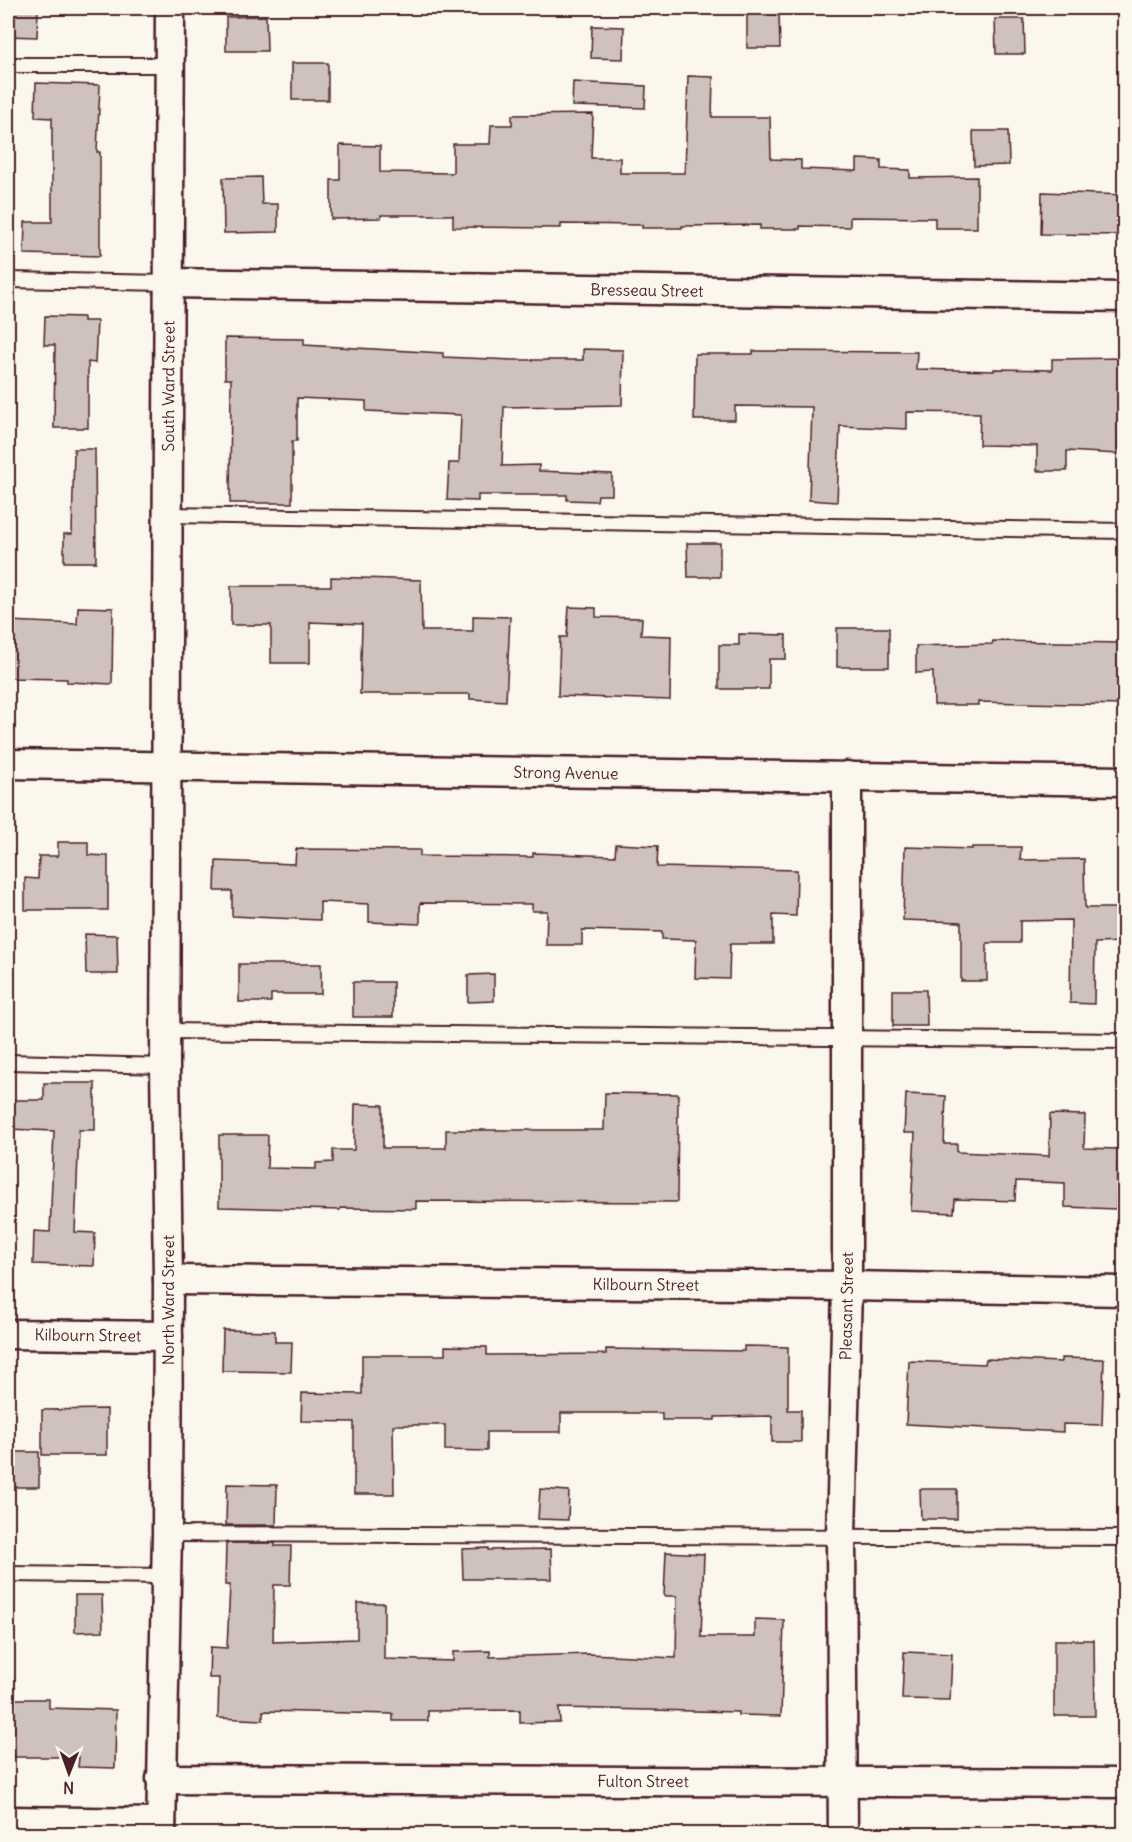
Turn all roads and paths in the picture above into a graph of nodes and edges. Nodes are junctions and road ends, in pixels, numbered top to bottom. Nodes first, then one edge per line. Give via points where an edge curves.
1 (170, 8) edge
2 (8, 65) edge
3 (170, 66) junction
4 (8, 280) edge
5 (169, 283) junction
6 (1125, 297) edge
7 (168, 515) junction
8 (1125, 531) edge
9 (8, 764) edge
10 (167, 765) junction
11 (847, 776) junction
12 (1125, 781) edge
13 (165, 1030) junction
14 (847, 1038) junction
15 (1125, 1041) edge
16 (8, 1062) edge
17 (165, 1066) junction
18 (168, 1280) junction
19 (847, 1286) junction
20 (1125, 1291) edge
21 (8, 1334) edge
22 (168, 1336) junction
23 (167, 1534) junction
24 (841, 1536) junction
25 (1125, 1538) edge
26 (8, 1574) edge
27 (167, 1575) junction
28 (161, 1779) junction
29 (842, 1783) junction
30 (1125, 1783) edge
31 (8, 1821) edge
32 (161, 1829) edge
33 (843, 1834) edge

1 - 3 street, South Ward Street
2 - 3 lane
3 - 5 street, South Ward Street
4 - 5 lane
5 - 6 street, Bresseau Street
5 - 7 street, South Ward Street
7 - 8 lane
7 - 10 street, South Ward Street
9 - 10 street, Strong Avenue
10 - 11 street, Strong Avenue
10 - 13 street, North Ward Street
11 - 12 street, Strong Avenue
11 - 14 street, Pleasant Street
13 - 14 lane
13 - 17 street, North Ward Street
14 - 15 lane
14 - 19 street, Pleasant Street
16 - 17 lane
17 - 18 street, North Ward Street
18 - 19 street, Kilbourn Street
18 - 22 street, North Ward Street
19 - 20 street, Kilbourn Street
19 - 24 street, Pleasant Street
21 - 22 street, Kilbourn Street
22 - 23 street, North Ward Street
23 - 24 lane
23 - 27 street, North Ward Street
24 - 25 lane
24 - 29 street, Pleasant Street
26 - 27 lane
27 - 28 street, North Ward Street
28 - 29 street, Fulton Street
28 - 32 street, North Ward Street
29 - 30 street, Fulton Street
29 - 33 street, Pleasant Street
31 - 32 street

